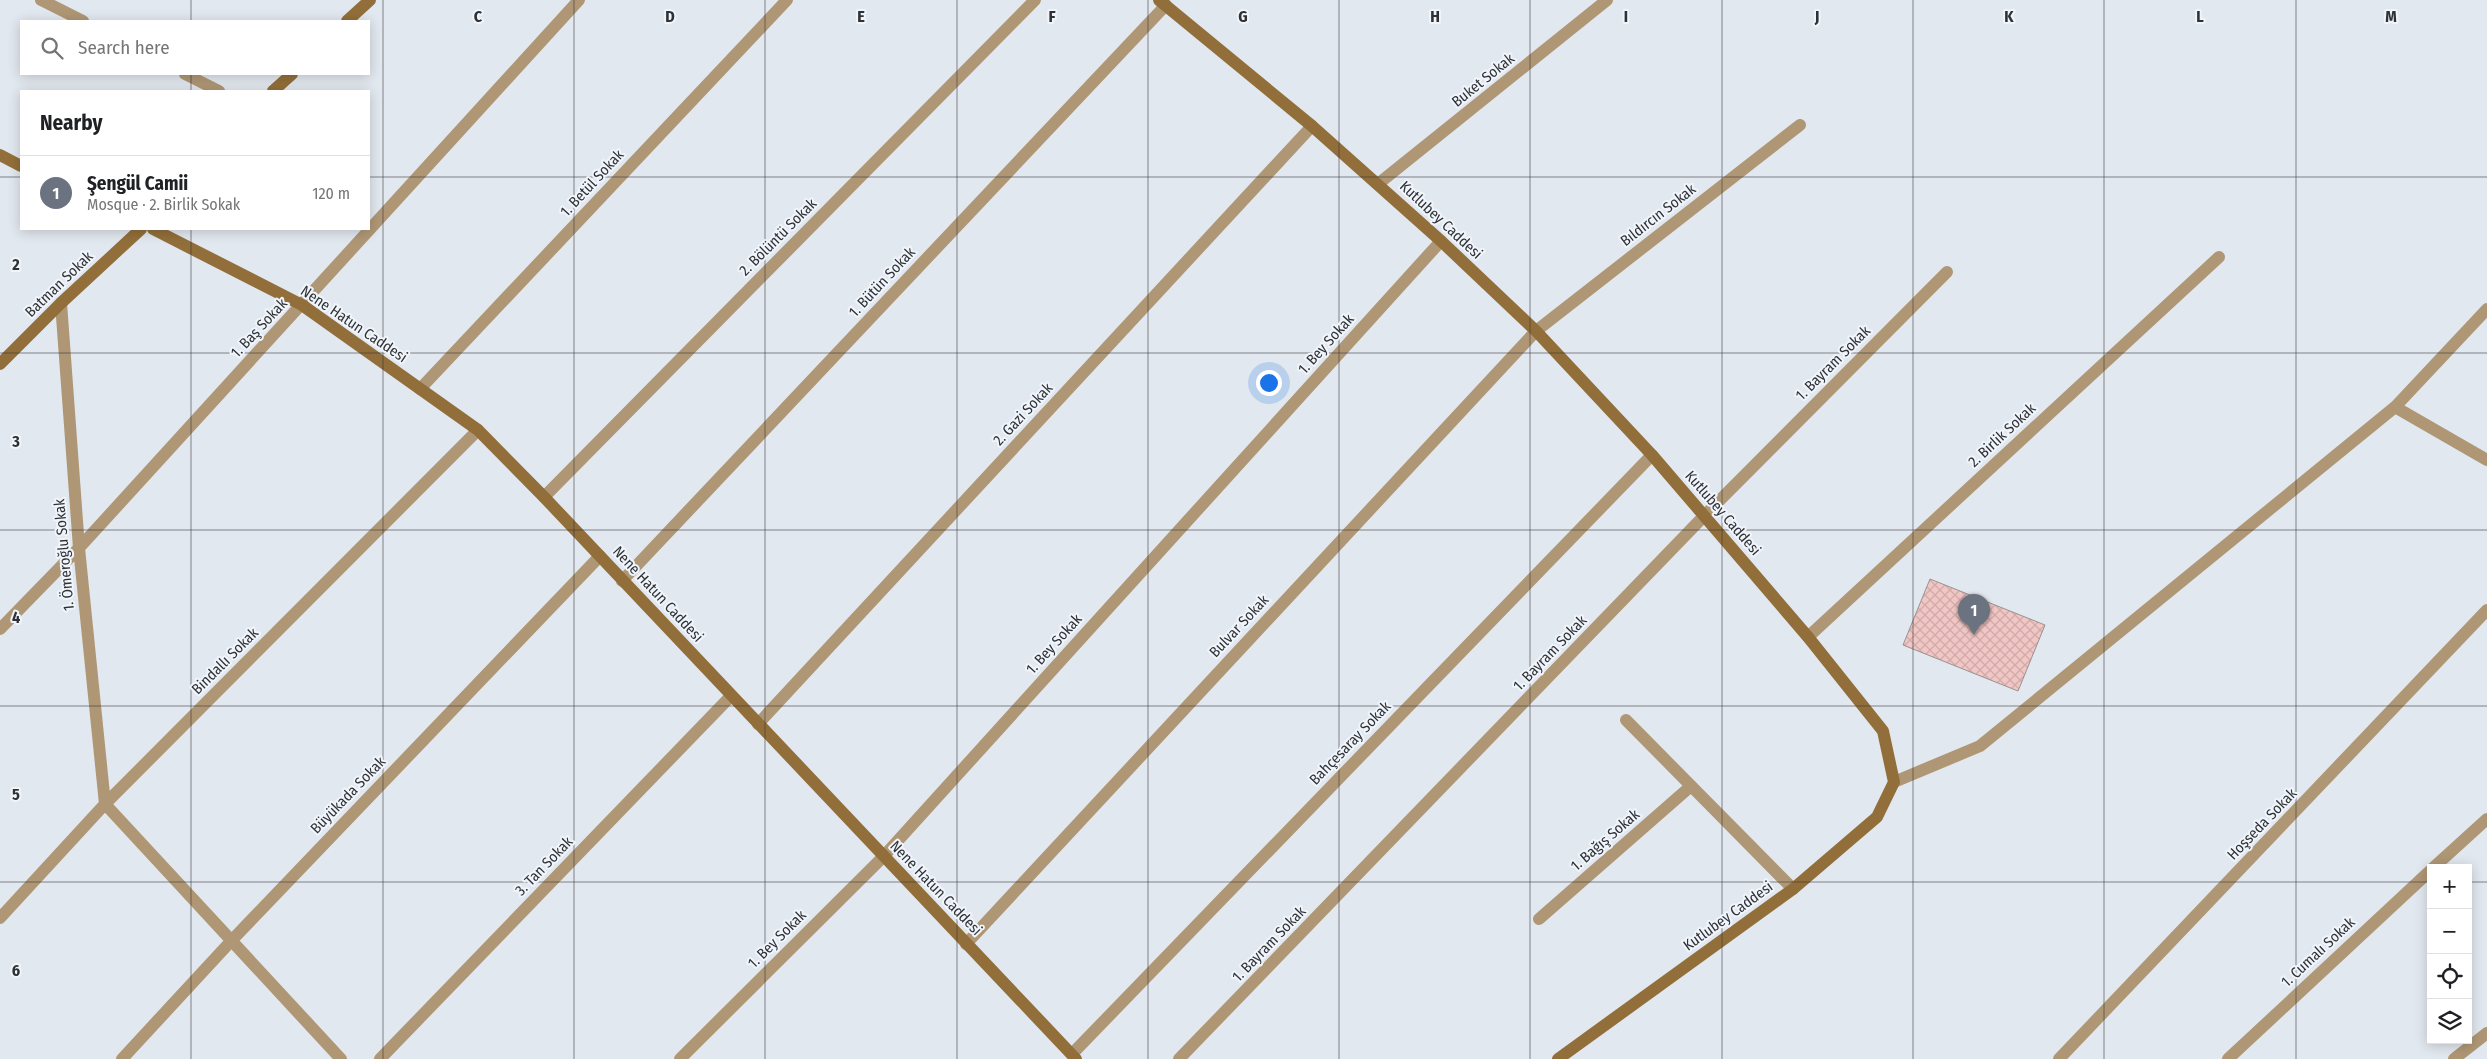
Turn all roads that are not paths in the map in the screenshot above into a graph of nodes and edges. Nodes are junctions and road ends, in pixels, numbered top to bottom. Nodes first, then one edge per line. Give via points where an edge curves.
1 (42, 0) edge
2 (370, 0) edge
3 (579, 0) edge
4 (787, 0) edge
5 (1035, 0) edge
6 (1607, 0) edge
7 (1162, 3) edge
8 (81, 20) edge
9 (348, 20) edge
10 (187, 75) edge
11 (291, 75) edge
12 (217, 90) edge
13 (274, 90) edge
14 (1800, 125) dead end
15 (1312, 126) junction
16 (0, 155) edge
17 (20, 165) edge
18 (1378, 184) junction
19 (140, 230) edge
20 (155, 230) edge
21 (1441, 241) junction
22 (2219, 257) dead end
23 (1947, 272) dead end
24 (61, 303) junction
25 (302, 305) junction
26 (2487, 309) edge
27 (1536, 331) junction
28 (0, 364) edge
29 (420, 389) junction
30 (2395, 407) junction
31 (478, 430) junction
32 (1652, 455) junction
33 (2487, 460) edge
34 (544, 496) junction
35 (1704, 516) junction
36 (79, 548) junction
37 (600, 556) junction
38 (622, 581) junction
39 (2487, 610) edge
40 (0, 629) edge
41 (1808, 637) junction
42 (731, 696) junction
43 (1626, 720) dead end
44 (758, 724) junction
45 (1894, 782) junction
46 (1692, 786) junction
47 (105, 804) junction
48 (2487, 819) edge
49 (883, 857) junction
50 (2438, 864) edge
51 (2427, 874) edge
52 (1792, 889) junction
53 (0, 918) edge
54 (1539, 919) dead end
55 (232, 939) junction
56 (966, 944) junction
57 (2487, 1033) edge
58 (1074, 1056) edge
59 (122, 1059) edge
60 (342, 1059) edge
61 (380, 1059) edge
62 (680, 1059) edge
63 (1179, 1059) edge
64 (1558, 1059) edge
65 (2059, 1059) edge
66 (2228, 1059) edge
67 (2454, 1059) edge

1 - 8 street
2 - 9 street
3 - 25 street, 1. Baş Sokak
4 - 29 street, 1. Betül Sokak
5 - 34 street, 2. Bölüntü Sokak
6 - 18 street, Buket Sokak
7 - 15 street, Kutlubey Caddesi
7 - 38 street, 1. Bütün Sokak
10 - 12 street
11 - 13 street
14 - 27 street, Bıldırcın Sokak
15 - 18 street, Kutlubey Caddesi
15 - 44 street, 2. Gazi Sokak
16 - 17 street
18 - 21 street, Kutlubey Caddesi
19 - 24 street, Batman Sokak
20 - 25 street, Nene Hatun Caddesi
21 - 27 street, Kutlubey Caddesi
21 - 49 street, 1. Bey Sokak
22 - 41 street, 2. Birlik Sokak
23 - 35 street, 1. Bayram Sokak
24 - 28 street, Batman Sokak
24 - 36 street, 1. Ömeroğlu Sokak
25 - 29 street, Nene Hatun Caddesi
25 - 36 street, 1. Baş Sokak
26 - 30 street
27 - 32 street, Kutlubey Caddesi
27 - 56 street, Bulvar Sokak
29 - 31 street, Nene Hatun Caddesi
30 - 33 street
30 - 45 street via 1980,746
31 - 34 street, Nene Hatun Caddesi
31 - 47 street, Bindallı Sokak
32 - 35 street, Kutlubey Caddesi
32 - 58 street, Bahçesaray Sokak
34 - 37 street, Nene Hatun Caddesi
35 - 41 street, Kutlubey Caddesi
35 - 63 street, 1. Bayram Sokak
36 - 40 street, 1. Baş Sokak
36 - 47 street, 1. Ömeroğlu Sokak
37 - 38 street, Nene Hatun Caddesi
37 - 55 street, Büyükada Sokak
38 - 42 street, Nene Hatun Caddesi
39 - 65 street, Hoşseda Sokak
41 - 45 street, Kutlubey Caddesi via 1883,731
42 - 44 street, Nene Hatun Caddesi
42 - 61 street, 3. Tan Sokak
43 - 46 street
44 - 49 street, Nene Hatun Caddesi
45 - 52 street, Kutlubey Caddesi via 1877,817
46 - 52 street
46 - 54 street, 1. Bağış Sokak
47 - 53 street, Bindallı Sokak
47 - 55 street
48 - 50 street, 1. Cumalı Sokak
49 - 56 street, Nene Hatun Caddesi
49 - 62 street, 1. Bey Sokak
51 - 66 street, 1. Cumalı Sokak
52 - 64 street, Kutlubey Caddesi
55 - 59 street, Büyükada Sokak
55 - 60 street
56 - 58 street, Nene Hatun Caddesi
57 - 67 street

